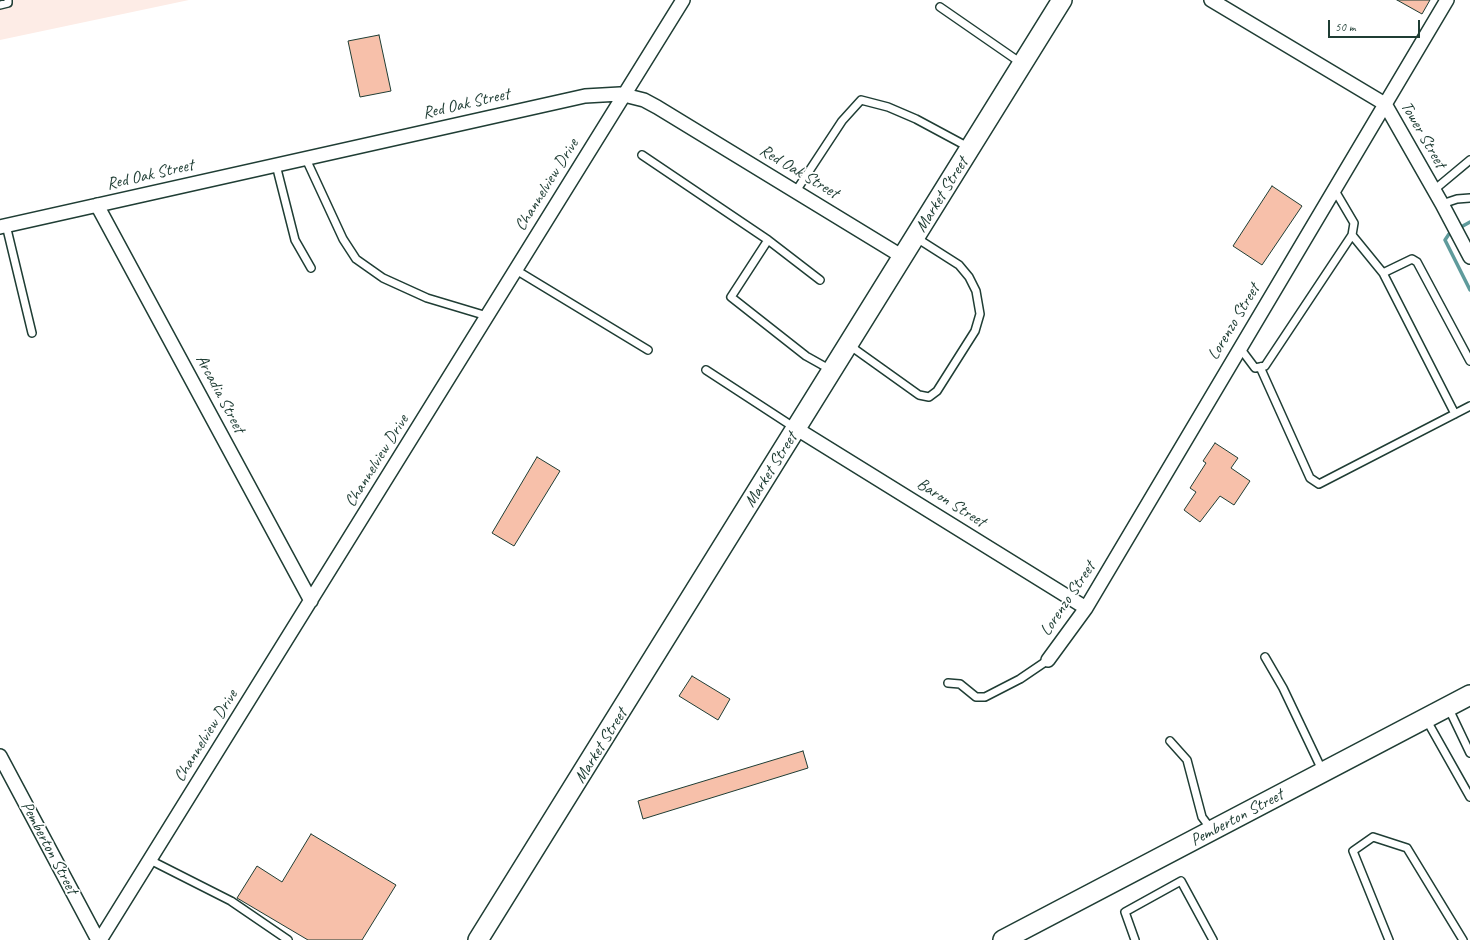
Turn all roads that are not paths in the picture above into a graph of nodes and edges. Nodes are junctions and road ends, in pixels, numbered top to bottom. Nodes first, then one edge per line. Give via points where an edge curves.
1 (8, 0) edge
2 (683, 0) edge
3 (1062, 0) edge
4 (1212, 0) edge
5 (1447, 0) edge
6 (0, 5) edge
7 (940, 7) dead end
8 (1023, 64) junction
9 (625, 94) junction
10 (1385, 104) junction
11 (970, 148) junction
12 (642, 155) dead end
13 (306, 159) junction
14 (1470, 160) edge
15 (276, 165) junction
16 (1334, 190) junction
17 (1434, 190) junction
18 (796, 191) junction
19 (1470, 198) edge
20 (1442, 204) junction
21 (97, 205) junction
22 (3, 226) edge
23 (1352, 235) junction
24 (915, 237) junction
25 (768, 240) junction
26 (903, 257) junction
27 (1470, 257) edge
28 (311, 268) dead end
29 (516, 270) junction
30 (1383, 273) junction
31 (820, 280) dead end
32 (487, 316) junction
33 (32, 333) dead end
34 (849, 345) junction
35 (1240, 348) junction
36 (648, 350) dead end
37 (1470, 362) edge
38 (1260, 367) junction
39 (706, 370) dead end
40 (833, 371) junction
41 (1470, 406) edge
42 (1455, 414) junction
43 (797, 429) junction
44 (311, 601) junction
45 (1086, 608) junction
46 (1265, 657) dead end
47 (1048, 660) joint
48 (948, 683) dead end
49 (1470, 695) edge
50 (1448, 707) junction
51 (1426, 719) junction
52 (1170, 741) dead end
53 (1470, 753) edge
54 (0, 756) edge
55 (1323, 772) junction
56 (1470, 797) edge
57 (1213, 830) junction
58 (150, 860) junction
59 (99, 940) edge
60 (288, 940) edge
61 (478, 940) edge
62 (1003, 940) edge
63 (1135, 940) edge
64 (1213, 940) edge
65 (1389, 940) edge
66 (1463, 940) edge

1 - 6 lane via 8,3
2 - 9 street, Channelview Drive
3 - 8 street, Market Street
4 - 10 street, Tower Street
5 - 10 street, Lorenzo Street
7 - 8 lane
8 - 11 street, Market Street
9 - 13 street, Red Oak Street via 585,96
9 - 18 street, Red Oak Street via 657,107
9 - 29 street, Channelview Drive
10 - 16 street, Lorenzo Street
10 - 17 street, Tower Street
11 - 18 lane via 916,119 888,107 861,100 842,121
11 - 24 street, Market Street
12 - 25 lane
13 - 15 street, Red Oak Street
13 - 32 lane via 356,259 383,278 426,298
14 - 17 lane
15 - 21 street, Red Oak Street
15 - 28 lane via 296,240
16 - 23 lane via 1354,223
16 - 35 street, Lorenzo Street
17 - 20 street, Tower Street
18 - 26 street, Red Oak Street
19 - 20 lane
20 - 27 street, Tower Street
21 - 22 street, Red Oak Street
21 - 44 street, Arcadia Street
22 - 33 lane
23 - 30 lane
23 - 38 lane via 1265,366
24 - 26 street, Market Street
24 - 34 lane via 958,265 969,277 976,291 980,314 975,331 937,391 929,397 919,395
25 - 31 lane
25 - 40 lane via 731,297 806,356
26 - 34 street, Market Street
29 - 32 street, Channelview Drive
29 - 36 lane
30 - 37 lane via 1412,259 1417,262
30 - 42 lane
32 - 44 street, Channelview Drive
34 - 40 street, Market Street
35 - 38 lane via 1256,368
35 - 45 street, Lorenzo Street
38 - 42 lane via 1310,478 1319,484
39 - 43 lane
40 - 43 street, Market Street
41 - 42 lane
43 - 45 street, Baron Street
43 - 61 street, Market Street
44 - 58 street, Channelview Drive
45 - 47 street, Lorenzo Street
46 - 55 lane via 1283,688
47 - 48 lane via 1020,679 985,697 976,697 960,684
49 - 50 street, Pemberton Street
50 - 51 street, Pemberton Street
50 - 53 lane
51 - 55 street, Pemberton Street
51 - 56 lane
52 - 57 lane via 1187,760 1202,818
54 - 59 street, Pemberton Street
55 - 57 street, Pemberton Street
57 - 62 street, Pemberton Street
58 - 59 street, Channelview Drive
58 - 60 lane via 231,901
63 - 64 lane via 1125,912 1181,881
65 - 66 lane via 1353,851 1373,837 1407,848

